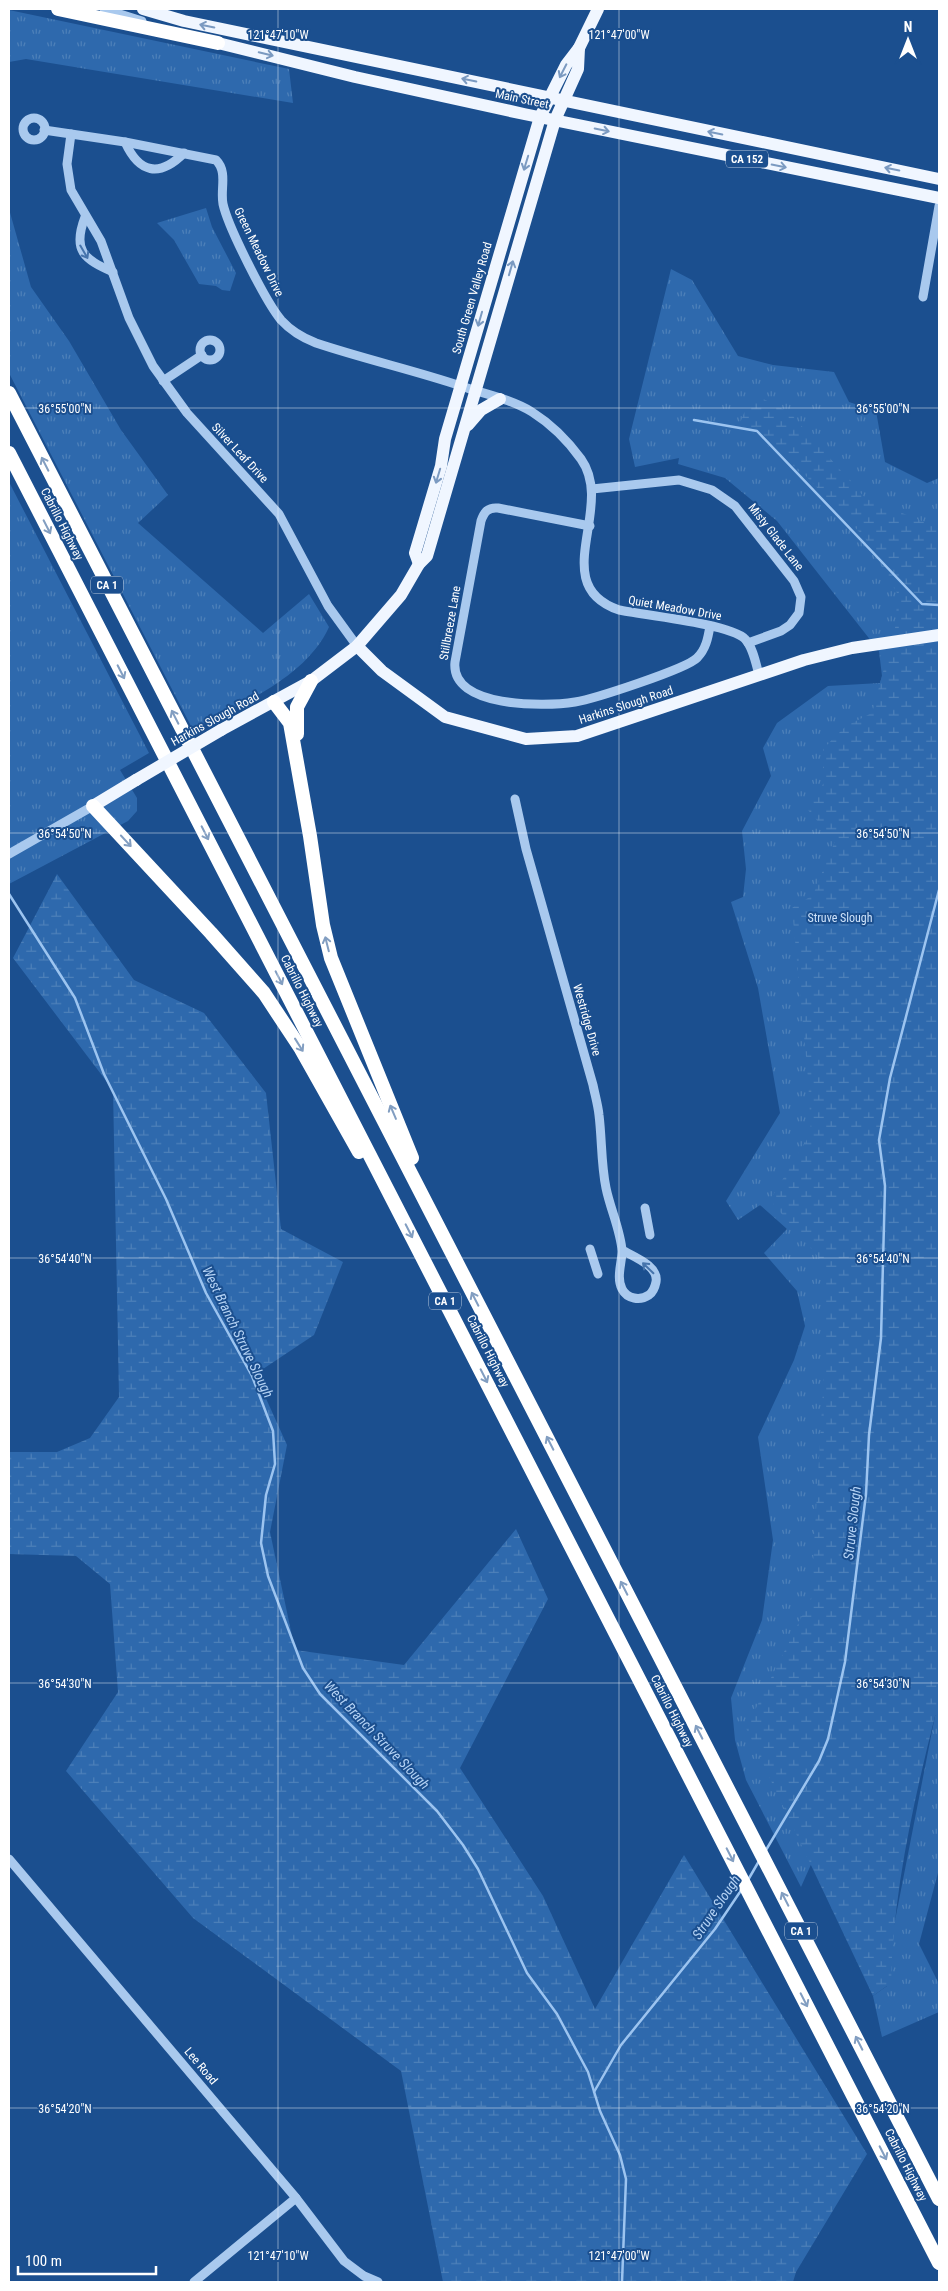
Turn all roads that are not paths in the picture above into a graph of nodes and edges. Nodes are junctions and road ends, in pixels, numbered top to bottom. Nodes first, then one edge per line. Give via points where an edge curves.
1 (58, 9) edge
2 (104, 9) edge
3 (143, 9) edge
4 (598, 9) edge
5 (218, 44) junction
6 (579, 48) junction
7 (551, 97) junction
8 (564, 99) junction
9 (540, 117) junction
10 (555, 120) junction
11 (44, 130) dead end
12 (71, 134) junction
13 (125, 142) junction
14 (184, 153) junction
15 (939, 179) edge
16 (939, 198) edge
17 (939, 206) edge
18 (85, 217) junction
19 (113, 272) junction
20 (924, 297) dead end
21 (202, 355) dead end
22 (163, 381) junction
23 (460, 386) junction
24 (475, 390) junction
25 (9, 393) edge
26 (500, 399) junction
27 (464, 431) junction
28 (9, 453) edge
29 (592, 489) junction
30 (590, 526) junction
31 (420, 564) junction
32 (710, 626) junction
33 (939, 635) edge
34 (748, 643) junction
35 (357, 646) junction
36 (759, 675) junction
37 (311, 681) junction
38 (274, 702) junction
39 (515, 799) dead end
40 (93, 806) junction
41 (310, 836) junction
42 (9, 854) edge
43 (393, 1200) junction
44 (645, 1208) dead end
45 (436, 1222) junction
46 (650, 1235) dead end
47 (590, 1249) dead end
48 (622, 1250) junction
49 (598, 1274) dead end
50 (9, 1859) edge
51 (296, 2198) junction
52 (939, 2199) edge
53 (939, 2263) edge
54 (194, 2282) edge
55 (378, 2282) edge

1 - 5 highway
2 - 5 street, Main Street
7 -> 3 main road, Main Street / CA 152 via 184,21
4 - 6 main road, South Green Valley Road
5 -> 9 main road, Main Street / CA 152
6 -> 7 main road, South Green Valley Road via 566,65
6 - 8 main road, South Green Valley Road via 578,69
7 - 8 main road, Main Street / CA 152
7 - 9 main road, South Green Valley Road
8 - 10 main road, South Green Valley Road
15 -> 8 main road, Main Street / CA 152
9 - 10 main road, Main Street / CA 152
9 -> 23 main road, South Green Valley Road
10 -> 16 main road, Main Street / CA 152
24 -> 10 main road, South Green Valley Road
11 - 12 street, Green Meadow Drive
12 - 13 street, Green Meadow Drive
12 - 18 street, Silver Leaf Drive via 68,181
13 - 14 street, Green Meadow Drive
13 - 14 street via 134,159 151,169 169,166
14 - 23 street, Green Meadow Drive via 212,158 224,164 222,196 227,219 272,306 288,326 316,343
17 - 20 street
18 - 19 street, Silver Leaf Drive via 101,241
18 -> 19 street via 79,239 82,252
19 - 22 street, Silver Leaf Drive via 133,328
21 - 22 street
22 - 35 street, Silver Leaf Drive via 187,413 279,514 328,606
23 - 24 street, Green Meadow Drive
23 -> 31 main road, South Green Valley Road via 415,553
24 - 26 street, Quiet Meadow Drive
24 - 27 main road, South Green Valley Road
45 -> 25 highway, Cabrillo Highway / CA 1
26 - 27 main road via 481,410
26 - 29 street, Quiet Meadow Drive via 531,411 559,434 585,464
27 - 31 main road, South Green Valley Road via 427,556
28 -> 43 highway, Cabrillo Highway / CA 1
29 - 30 street, Quiet Meadow Drive
29 - 34 street, Misty Glade Lane via 679,480 712,490 735,506 794,581 801,598 799,613 790,625
30 - 32 street, Quiet Meadow Drive via 583,558 584,573 588,585 600,600 618,610
30 - 32 street, Stillbreeze Lane via 498,508 486,511 481,521 455,662 456,675 464,686 483,695 524,704 550,705 585,700 689,664 704,650
31 - 35 main road, South Green Valley Road via 401,595
32 - 34 street, Quiet Meadow Drive via 734,632
33 - 36 main road, Harkins Slough Road via 852,648
34 - 36 street
35 - 36 main road, Harkins Slough Road via 382,671 444,717 526,739 577,736
35 - 37 main road, Harkins Slough Road
37 - 38 main road, Harkins Slough Road
37 - 41 highway via 297,707 296,726
38 - 40 main road, Harkins Slough Road, bridge
38 - 41 highway via 290,723
39 - 48 street, Westridge Drive via 593,1085 605,1186
40 - 42 street, Harkins Slough Road
40 -> 43 highway via 264,993 306,1056 359,1152
45 -> 41 highway via 331,958 322,925
43 -> 53 highway, Cabrillo Highway / CA 1
44 - 46 street
52 -> 45 highway, Cabrillo Highway / CA 1
47 - 49 street
48 -> 48 street, Westridge Drive via 622,1288 634,1298 650,1295 655,1288 654,1272
50 - 51 street, Lee Road
51 - 54 street
51 - 55 street, Lee Road via 344,2261

